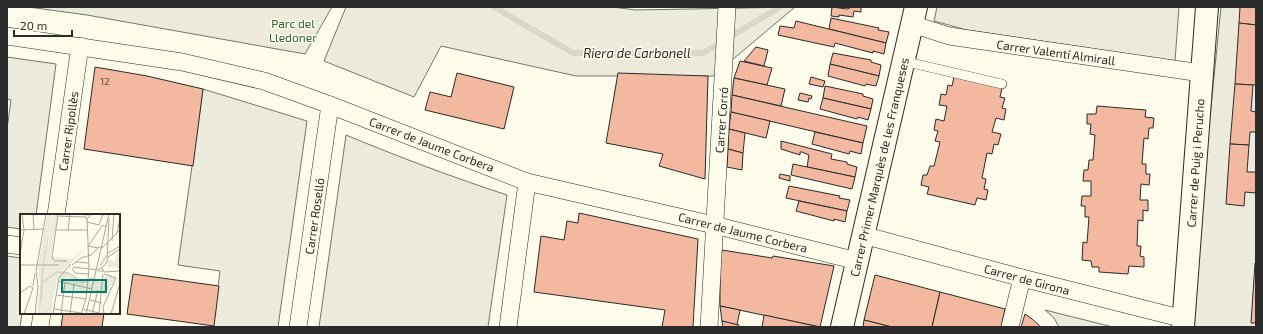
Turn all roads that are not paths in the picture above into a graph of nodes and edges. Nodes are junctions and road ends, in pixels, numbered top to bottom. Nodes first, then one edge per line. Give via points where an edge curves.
1 (1207, 7) edge
2 (726, 12) edge
3 (914, 16) edge
4 (7, 36) edge
5 (80, 46) junction
6 (903, 61) junction
7 (1201, 73) junction
8 (1002, 84) dead end
9 (330, 104) junction
10 (528, 182) junction
11 (56, 214) edge
12 (714, 225) junction
13 (863, 234) junction
14 (7, 244) edge
15 (20, 246) edge
16 (857, 260) junction
17 (1022, 278) junction
18 (42, 314) edge
19 (1183, 323) edge
20 (40, 327) edge
21 (298, 327) edge
22 (508, 327) edge
23 (709, 327) edge
24 (842, 327) edge
25 (1010, 327) edge

1 - 7 street, Carrer de Puig i Perucho
2 - 12 street, Carrer Corró
3 - 6 street, Carrer Primer Marquès de les Franqueses
3 - 7 street, Carrer Valentí Almirall via 949,36
4 - 5 street, Carrer de Jaume Corbera
5 - 9 street, Carrer de Jaume Corbera via 182,62 264,81
5 - 11 street, Carrer Ripollès
6 - 8 lane
6 - 13 street, Carrer Primer Marquès de les Franqueses
7 - 19 street, Carrer de Puig i Perucho
9 - 10 street, Carrer de Jaume Corbera
9 - 21 street, Carrer Roselló
10 - 12 street, Carrer de Jaume Corbera
10 - 22 street
12 - 16 street, Carrer de Jaume Corbera
12 - 23 street, Carrer Corró
13 - 16 street, Carrer Primer Marquès de les Franqueses
13 - 17 street, Carrer de Girona
14 - 15 street
16 - 24 street, Carrer Primer Marquès de les Franqueses
17 - 19 street, Carrer de Girona
17 - 25 street
18 - 20 street

